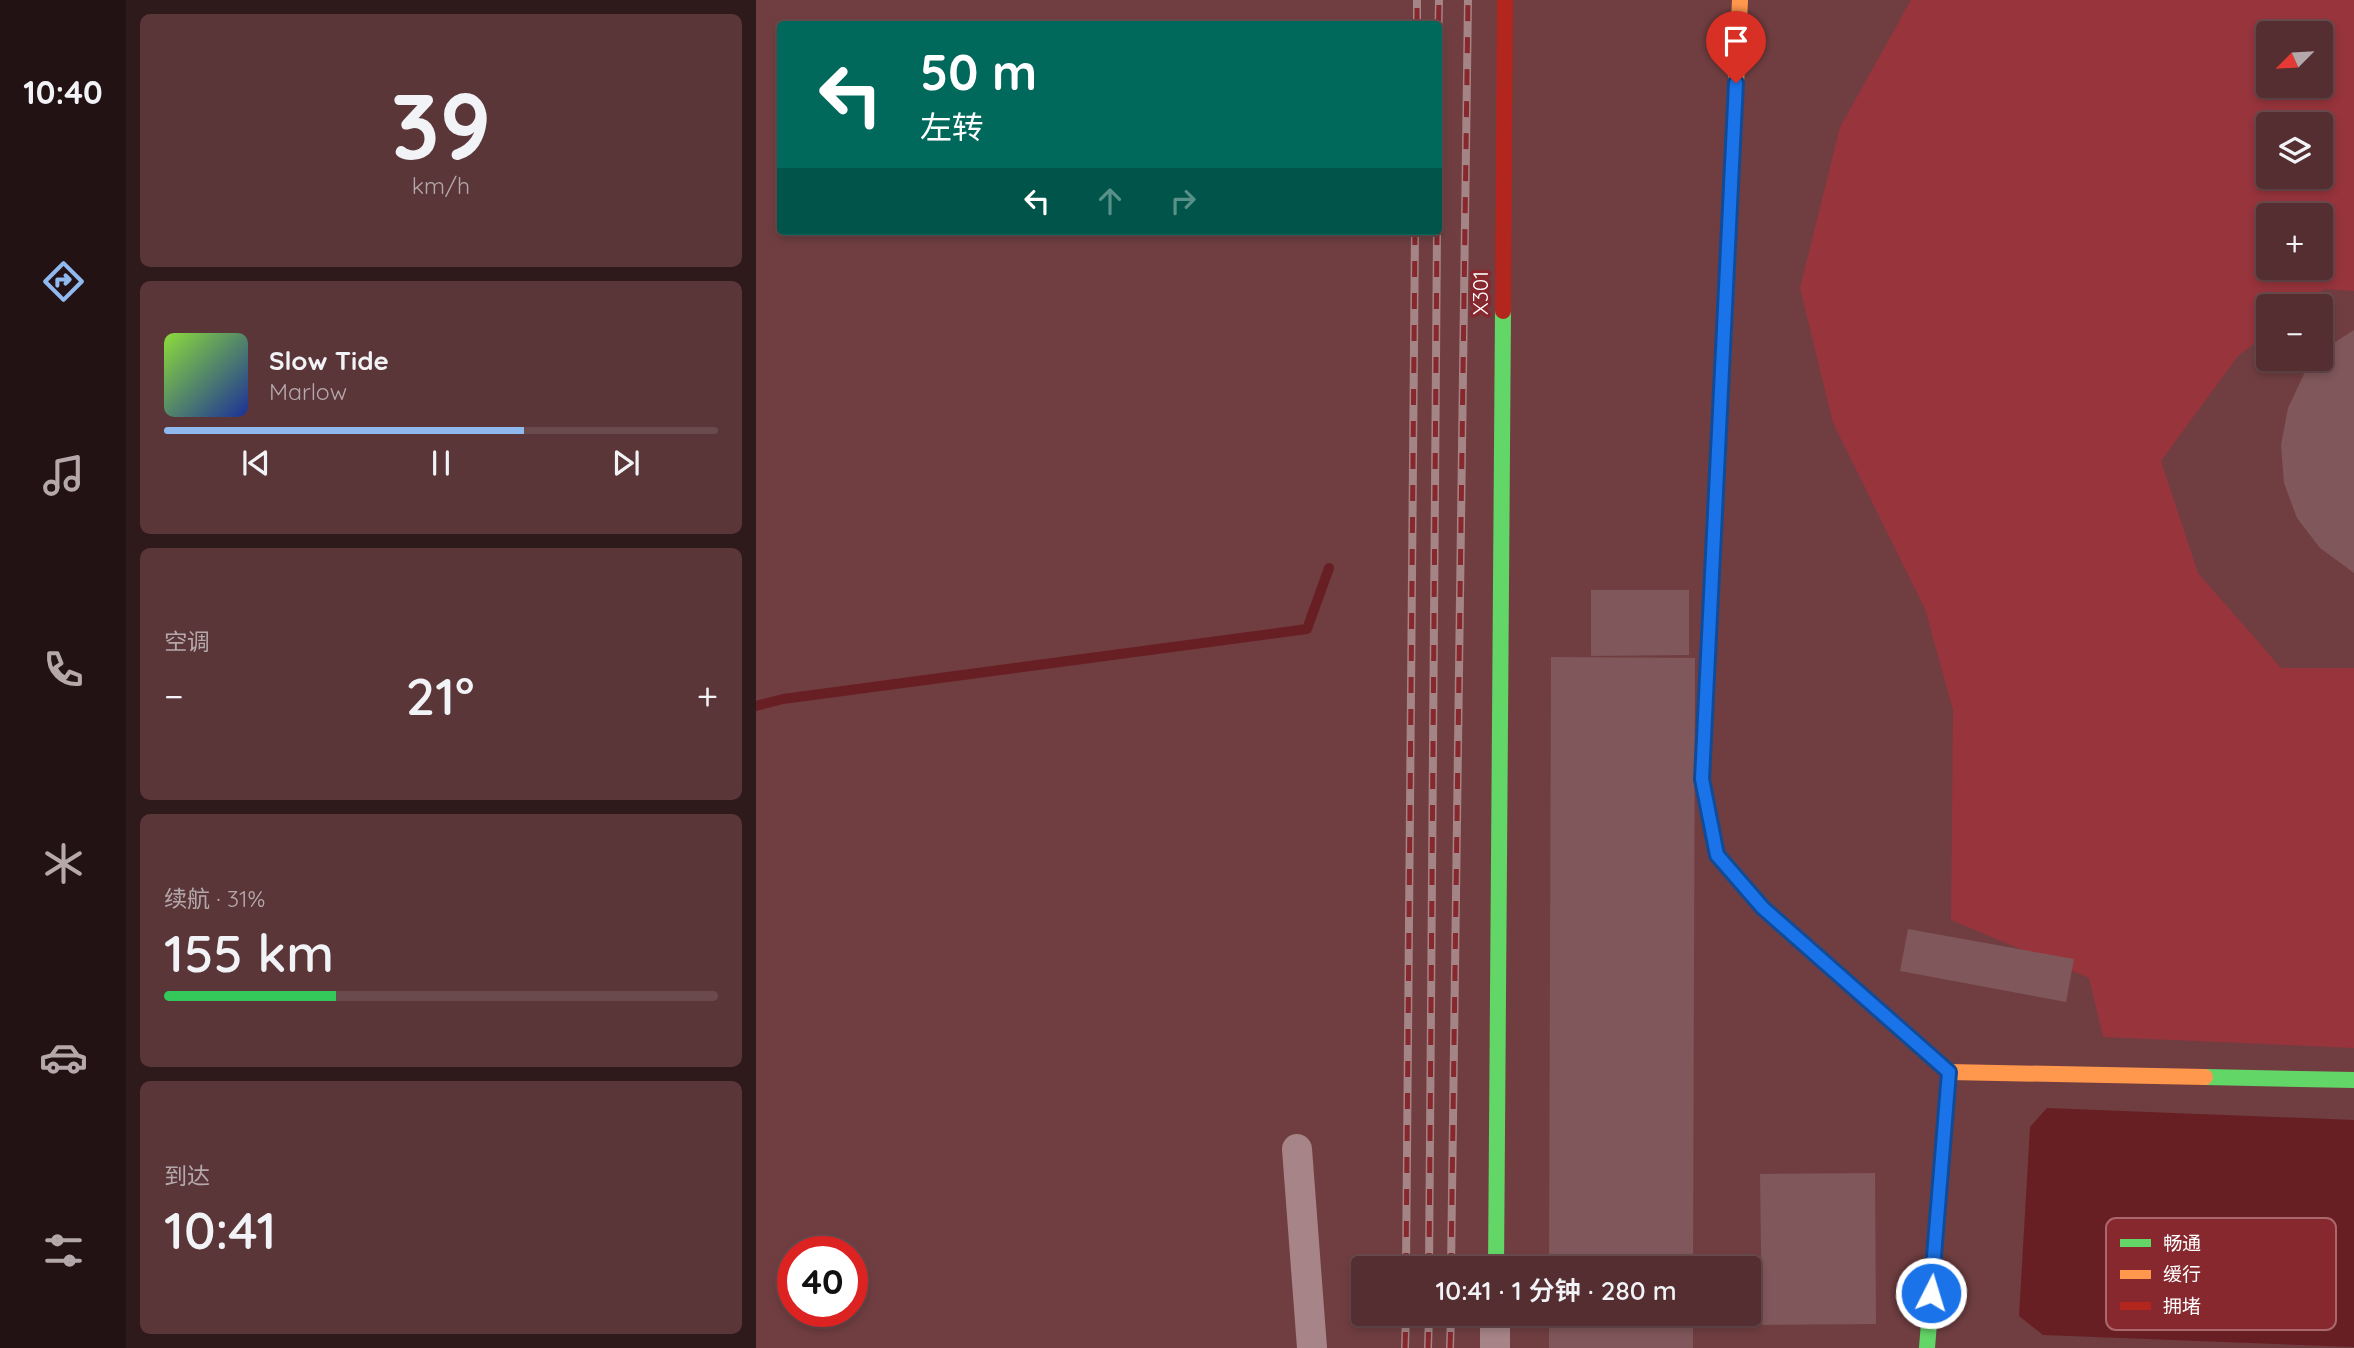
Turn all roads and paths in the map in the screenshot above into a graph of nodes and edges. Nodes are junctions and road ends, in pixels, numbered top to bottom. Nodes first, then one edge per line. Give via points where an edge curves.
1 (1505, 0) edge
2 (1740, 0) edge
3 (1949, 1072) junction
4 (2354, 1080) edge
5 (1297, 1149) dead end
6 (1496, 1256) edge
7 (1496, 1326) edge
8 (1312, 1348) edge
9 (1495, 1348) edge
10 (1927, 1348) edge

1 - 6 street, X301 / X301
2 - 3 street via 1702,779 1717,855 1763,908
3 - 4 street
3 - 10 street
5 - 8 street
7 - 9 street

